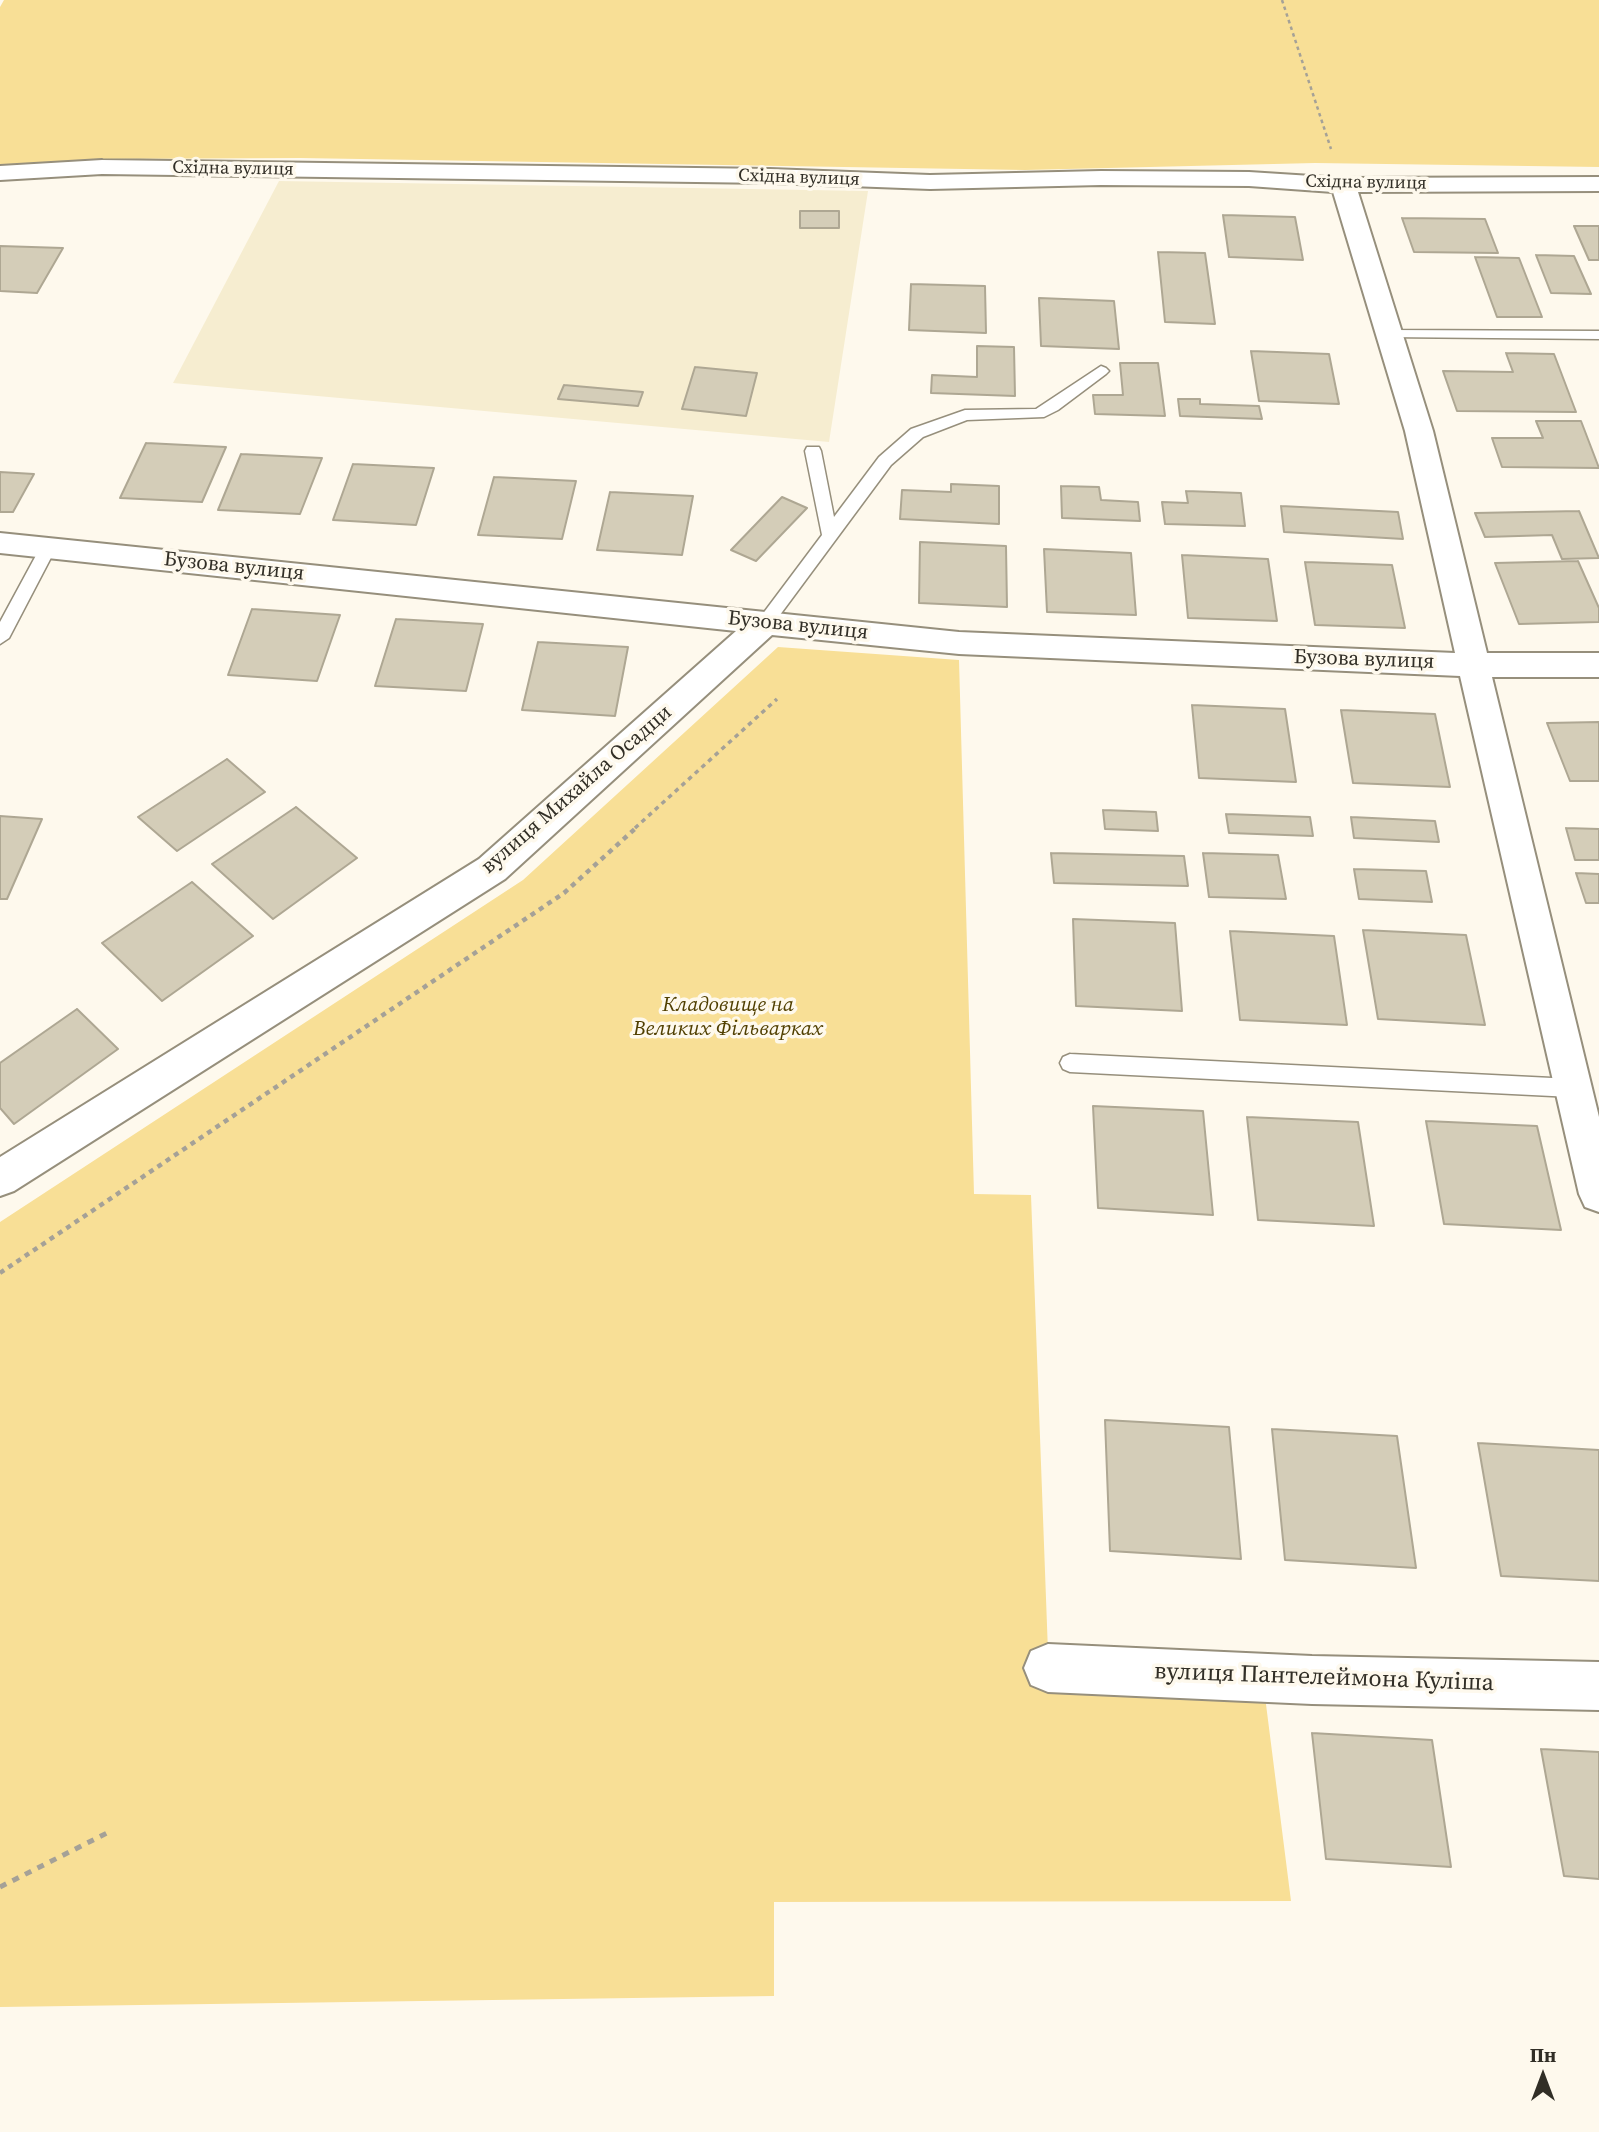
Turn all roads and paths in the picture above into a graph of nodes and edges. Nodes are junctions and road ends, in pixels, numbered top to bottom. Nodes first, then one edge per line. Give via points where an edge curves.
1 (1282, 0) edge
2 (0, 173) edge
3 (1599, 184) edge
4 (1343, 185) junction
5 (1390, 334) junction
6 (1599, 335) edge
7 (1101, 371) dead end
8 (813, 451) dead end
9 (830, 536) junction
10 (0, 543) edge
11 (48, 548) junction
12 (765, 623) junction
13 (0, 638) edge
14 (1474, 665) junction
15 (1599, 665) edge
16 (777, 699) dead end
17 (1070, 1063) dead end
18 (1572, 1088) junction
19 (1590, 1128) edge
20 (0, 1178) edge
21 (1599, 1194) edge
22 (0, 1273) edge
23 (1048, 1668) dead end
24 (1599, 1686) edge
25 (109, 1832) dead end
26 (0, 1887) edge

1 - 4 path
2 - 4 street, Східна вулиця via 102,167 930,182 1249,179
3 - 4 street, Східна вулиця
4 - 5 street
5 - 6 lane
5 - 14 street via 1419,431
7 - 9 lane, вулиця Михайла Осадци via 1039,414 965,415 918,433 885,461
8 - 9 lane
9 - 12 lane, вулиця Михайла Осадци
10 - 11 street, Бузова вулиця
11 - 12 street, Бузова вулиця
11 - 13 lane
12 - 14 street, Бузова вулиця via 959,643
12 - 20 street, вулиця Михайла Осадци via 492,869
14 - 15 street, Бузова вулиця
14 - 18 street
16 - 22 path via 564,893
17 - 18 lane
18 - 19 street
19 - 21 street
23 - 24 street, вулиця Пантелеймона Куліша
25 - 26 path

